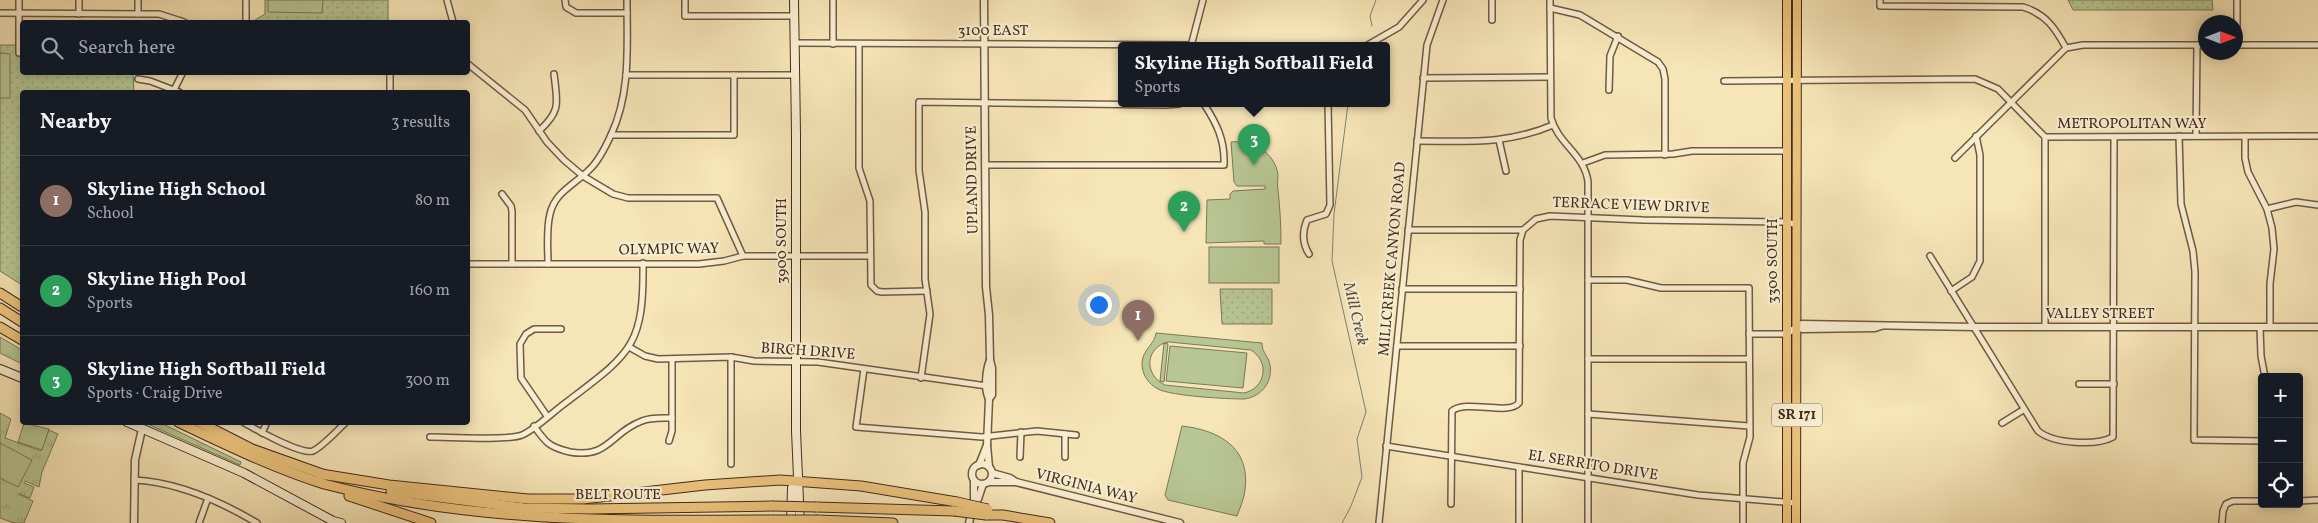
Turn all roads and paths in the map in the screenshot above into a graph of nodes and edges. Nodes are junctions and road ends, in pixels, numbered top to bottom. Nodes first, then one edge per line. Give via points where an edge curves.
1 (19, 0) edge
2 (79, 0) edge
3 (138, 0) edge
4 (246, 0) edge
5 (447, 0) edge
6 (565, 0) edge
7 (627, 0) edge
8 (686, 0) edge
9 (794, 0) edge
10 (833, 0) edge
11 (984, 0) edge
12 (1203, 0) edge
13 (1423, 0) edge
14 (1443, 0) edge
15 (1492, 0) edge
16 (1550, 0) edge
17 (1787, 0) edge
18 (1797, 0) edge
19 (2023, 0) edge
20 (2237, 0) edge
21 (1880, 3) edge
22 (1952, 3) edge
23 (2023, 7) junction
24 (1550, 8) junction
25 (627, 13) junction
26 (0, 14) edge
27 (19, 14) junction
28 (79, 14) junction
29 (138, 14) junction
30 (2237, 15) edge
31 (794, 16) junction
32 (178, 20) edge
33 (246, 20) edge
34 (452, 20) edge
35 (1492, 20) dead end
36 (1618, 36) junction
37 (1192, 42) edge
38 (1373, 42) edge
39 (795, 43) junction
40 (833, 44) junction
41 (859, 44) junction
42 (984, 44) junction
43 (1118, 45) edge
44 (2197, 45) joint
45 (2243, 45) edge
46 (2318, 45) edge
47 (2066, 48) junction
48 (19, 53) dead end
49 (470, 66) edge
50 (554, 74) dead end
51 (182, 75) edge
52 (390, 75) edge
53 (626, 75) junction
54 (734, 75) junction
55 (795, 75) junction
56 (1550, 77) junction
57 (1423, 78) junction
58 (138, 79) dead end
59 (1724, 80) dead end
60 (1788, 80) junction
61 (1796, 80) junction
62 (170, 90) edge
63 (176, 90) edge
64 (390, 90) edge
65 (1609, 90) dead end
66 (2010, 101) junction
67 (984, 102) junction
68 (1118, 105) edge
69 (1206, 107) edge
70 (1328, 107) edge
71 (1553, 125) junction
72 (539, 130) junction
73 (611, 135) junction
74 (1976, 136) junction
75 (2180, 136) junction
76 (2196, 136) junction
77 (2245, 136) junction
78 (2318, 136) edge
79 (2045, 137) junction
80 (2114, 137) junction
81 (1499, 140) junction
82 (1417, 141) junction
83 (1788, 151) junction
84 (1665, 155) junction
85 (1955, 158) dead end
86 (1583, 163) junction
87 (985, 165) junction
88 (1506, 171) dead end
89 (583, 176) junction
90 (502, 194) dead end
91 (2318, 205) edge
92 (2267, 209) junction
93 (1588, 216) junction
94 (1787, 222) junction
95 (1797, 225) junction
96 (1408, 230) junction
97 (1522, 230) junction
98 (1309, 254) dead end
99 (796, 255) junction
100 (743, 256) junction
101 (870, 256) junction
102 (1930, 256) dead end
103 (470, 264) edge
104 (512, 264) junction
105 (548, 264) junction
106 (643, 264) junction
107 (1588, 280) junction
108 (1402, 289) junction
109 (1520, 289) junction
110 (927, 291) junction
111 (1951, 291) junction
112 (0, 293) edge
113 (20, 305) edge
114 (0, 308) edge
115 (20, 321) edge
116 (1797, 326) junction
117 (0, 327) edge
118 (1975, 327) junction
119 (2046, 327) junction
120 (2114, 327) junction
121 (2194, 327) junction
122 (2260, 327) junction
123 (2270, 327) junction
124 (2318, 327) edge
125 (562, 329) dead end
126 (1749, 334) junction
127 (1786, 334) junction
128 (20, 339) edge
129 (1397, 346) junction
130 (1520, 346) junction
131 (629, 347) junction
132 (730, 357) junction
133 (672, 359) junction
134 (1588, 359) junction
135 (1749, 359) junction
136 (990, 360) junction
137 (796, 362) junction
138 (0, 369) edge
139 (864, 369) junction
140 (2264, 373) edge
141 (20, 377) edge
142 (921, 378) junction
143 (2079, 384) dead end
144 (2114, 384) junction
145 (987, 386) junction
146 (989, 399) junction
147 (2023, 410) junction
148 (1588, 414) junction
149 (547, 416) junction
150 (672, 418) junction
151 (2002, 423) dead end
152 (133, 425) edge
153 (184, 425) edge
154 (204, 425) edge
155 (248, 425) edge
156 (266, 425) edge
157 (343, 425) edge
158 (534, 426) junction
159 (1750, 426) junction
160 (142, 429) junction
161 (1021, 432) junction
162 (262, 433) junction
163 (1065, 434) junction
164 (988, 436) junction
165 (1076, 436) dead end
166 (430, 437) dead end
167 (669, 441) dead end
168 (2258, 441) edge
169 (987, 444) junction
170 (1386, 446) junction
171 (1065, 456) dead end
172 (1450, 456) junction
173 (251, 457) junction
174 (1020, 458) dead end
175 (731, 464) dead end
176 (979, 465) junction
177 (1519, 467) junction
178 (990, 470) junction
179 (321, 474) junction
180 (1588, 479) junction
181 (134, 480) junction
182 (796, 481) junction
183 (974, 481) junction
184 (1016, 482) junction
185 (986, 483) junction
186 (208, 498) junction
187 (1743, 500) junction
188 (2318, 500) edge
189 (2258, 501) edge
190 (2303, 501) edge
191 (974, 502) junction
192 (1786, 502) junction
193 (1796, 503) junction
194 (1451, 504) dead end
195 (987, 512) junction
196 (772, 520) junction
197 (336, 522) edge
198 (134, 523) edge
199 (199, 523) edge
200 (257, 523) edge
201 (431, 523) edge
202 (758, 523) edge
203 (791, 523) edge
204 (800, 523) edge
205 (892, 523) edge
206 (969, 523) edge
207 (1050, 523) edge
208 (1180, 523) edge
209 (1379, 523) edge
210 (1519, 523) edge
211 (1588, 523) edge
212 (1743, 523) edge
213 (1786, 523) edge
214 (1796, 523) edge
215 (2222, 523) edge

1 - 27 street
2 - 28 street
3 - 29 street
4 - 33 street
5 - 34 street
6 - 25 street via 569,10 576,13
7 - 25 street
8 - 31 street via 685,16
9 - 31 main road, 3900 SOUTH
10 - 40 street
11 - 42 street, UPLAND DRIVE
12 - 37 street
13 - 38 street via 1399,27
14 - 57 street, MILLCREEK CANYON ROAD via 1428,39
15 - 35 street
16 - 24 street
17 - 60 main road, 3300 SOUTH / SR 171
18 - 61 main road, 3300 SOUTH / SR 171
19 - 23 street
20 - 30 street
21 - 22 street
22 - 23 street
23 - 47 street via 2046,18
24 - 36 street via 1576,12
24 - 56 street
25 - 53 street
26 - 27 street
27 - 28 street
27 - 48 street
28 - 29 street
29 - 32 street via 159,14
31 - 39 main road, 3900 SOUTH
36 - 65 street via 1610,56
36 - 84 street via 1656,59 1663,69
39 - 40 street, 3100 EAST
39 - 55 main road, 3900 SOUTH
40 - 41 street, 3100 EAST
41 - 42 street, 3100 EAST
41 - 101 street via 859,168 869,194
42 - 43 street, 3100 EAST
42 - 67 street, UPLAND DRIVE
44 - 47 street via 2082,45
44 - 76 street
45 - 46 street
47 - 66 street
49 - 72 street via 525,110
50 - 72 street via 556,111 554,117
51 - 63 street
52 - 64 street
53 - 54 street
53 - 73 street via 622,105
54 - 55 street
54 - 73 street via 734,135
55 - 99 main road, 3900 SOUTH
56 - 57 street
56 - 71 street
57 - 82 street, MILLCREEK CANYON ROAD
58 - 62 street
59 - 60 street, METROPOLITAN WAY
60 - 61 street, METROPOLITAN WAY
60 - 83 main road, 3300 SOUTH / SR 171
61 - 66 street, METROPOLITAN WAY via 1975,79 1994,86
61 - 95 main road, 3300 SOUTH / SR 171
66 - 74 street
66 - 79 street, METROPOLITAN WAY
67 - 68 street
67 - 87 street, UPLAND DRIVE
67 - 110 street via 919,102 919,170 925,212
69 - 87 street via 1221,134 1224,165
70 - 98 street via 1330,205 1326,214 1307,220 1304,246
71 - 81 street via 1522,137
71 - 86 street
72 - 89 street via 558,155
73 - 89 street via 591,169
74 - 85 street
74 - 111 street via 1980,155 1980,262 1972,277
75 - 76 street, METROPOLITAN WAY
75 - 80 street, METROPOLITAN WAY
75 - 121 street via 2181,204 2194,262
76 - 77 street, METROPOLITAN WAY
77 - 78 street, METROPOLITAN WAY
77 - 92 street via 2248,172
79 - 80 street, METROPOLITAN WAY
79 - 119 street
80 - 120 street
81 - 82 street
81 - 88 street
82 - 96 street, MILLCREEK CANYON ROAD
83 - 84 street via 1692,151
83 - 94 main road, 3300 SOUTH / SR 171
84 - 86 street via 1605,155
86 - 93 street via 1588,182
87 - 136 street, UPLAND DRIVE
89 - 100 street via 622,198 717,198
89 - 105 street via 565,189 552,206
90 - 104 street via 512,211
91 - 92 street via 2296,202
92 - 123 street via 2274,246
93 - 94 street, TERRACE VIEW DRIVE
93 - 97 street, TERRACE VIEW DRIVE via 1542,216
93 - 107 street
94 - 95 street, TERRACE VIEW DRIVE
94 - 127 main road, 3300 SOUTH / SR 171
95 - 116 main road, 3300 SOUTH / SR 171
96 - 97 street
96 - 108 street, MILLCREEK CANYON ROAD
97 - 109 street
99 - 100 street, OLYMPIC WAY
99 - 101 street, OLYMPIC WAY
99 - 137 main road, 3900 SOUTH
100 - 106 street, OLYMPIC WAY via 712,263
101 - 110 street via 873,288 882,292
102 - 111 street
103 - 104 street, OLYMPIC WAY
104 - 105 street, OLYMPIC WAY
105 - 106 street, OLYMPIC WAY
106 - 131 street via 642,312
107 - 126 street via 1627,280 1658,288 1750,288
107 - 134 street
108 - 109 street
108 - 129 street, MILLCREEK CANYON ROAD
109 - 130 street
110 - 142 street via 930,314
111 - 118 street
112 - 113 highway
114 - 115 highway
116 - 118 street, VALLEY STREET
116 - 127 street
116 - 193 main road, 3300 SOUTH / SR 171
117 - 128 highway
118 - 119 street, VALLEY STREET
118 - 147 street
119 - 120 street, VALLEY STREET
120 - 121 street, VALLEY STREET
120 - 144 street
121 - 122 street, VALLEY STREET
121 - 168 street via 2194,440
122 - 123 street, VALLEY STREET
122 - 140 street
123 - 124 street, VALLEY STREET
125 - 149 street via 534,330 526,334 520,344 522,378
126 - 127 street
126 - 135 street
127 - 192 main road, 3300 SOUTH / SR 171
129 - 130 street
129 - 170 street, MILLCREEK CANYON ROAD
130 - 172 street via 1518,405 1454,409
131 - 133 street, BIRCH DRIVE via 653,358
131 - 149 street via 614,366
132 - 133 street, BIRCH DRIVE
132 - 137 street, BIRCH DRIVE
132 - 175 street
133 - 150 street
134 - 135 street
134 - 148 street
135 - 159 street
136 - 145 street, UPLAND DRIVE
136 - 146 street, UPLAND DRIVE via 992,392
137 - 139 street, BIRCH DRIVE
137 - 182 main road, 3900 SOUTH
138 - 141 main road
139 - 142 street, BIRCH DRIVE
139 - 164 street via 856,427
142 - 145 street, BIRCH DRIVE
143 - 144 street
144 - 147 street via 2113,437 2105,441 2065,441 2043,435
145 - 146 street, UPLAND DRIVE
146 - 164 street, UPLAND DRIVE
147 - 151 street
148 - 159 street
148 - 180 street
149 - 158 street
150 - 158 street via 640,422 598,451 586,454 552,447
150 - 167 street
152 - 160 main road
153 - 173 highway, BELT ROUTE
154 - 179 highway, BELT ROUTE via 252,449
155 - 162 street
156 - 162 street
157 - 162 street via 310,451
158 - 166 street via 514,436
159 - 187 street via 1743,463
160 - 181 street via 135,455
160 - 197 main road via 237,470
161 - 163 street
161 - 164 street
161 - 174 street
163 - 165 street
163 - 171 street
164 - 169 street, UPLAND DRIVE
169 - 176 street, UPLAND DRIVE
169 - 178 street, UPLAND DRIVE
170 - 172 street, EL SERRITO DRIVE
170 - 209 street, MILLCREEK CANYON ROAD
172 - 177 street, EL SERRITO DRIVE
172 - 194 street
173 - 196 highway, BELT ROUTE via 324,484 388,500 463,513 586,522
173 - 201 highway via 321,487
176 - 178 street, VIRGINIA WAY
176 - 183 street, UPLAND DRIVE via 973,471
177 - 180 street, EL SERRITO DRIVE
177 - 210 street
178 - 184 street, VIRGINIA WAY
178 - 185 street
179 - 182 highway via 389,485 528,499 583,499 760,480
179 - 195 highway, BELT ROUTE, bridge via 387,490 524,508 772,506
180 - 187 street, EL SERRITO DRIVE
180 - 211 street
181 - 186 street via 159,482
181 - 198 street
182 - 195 highway, bridge via 861,486 957,502
182 - 203 main road, 3900 SOUTH via 792,488
182 - 204 main road, 3900 SOUTH
183 - 185 street, VIRGINIA WAY
183 - 191 street
184 - 185 street, VIRGINIA WAY
184 - 208 street, VIRGINIA WAY
185 - 191 street
186 - 199 street
186 - 200 street
187 - 192 street, EL SERRITO DRIVE
187 - 212 street
188 - 190 street
189 - 215 street via 2226,504
191 - 206 street
192 - 193 street, EL SERRITO DRIVE
192 - 213 main road, 3300 SOUTH / SR 171
193 - 214 main road, 3300 SOUTH / SR 171
195 - 207 highway, BELT ROUTE
196 - 202 highway
196 - 205 highway, BELT ROUTE, bridge

